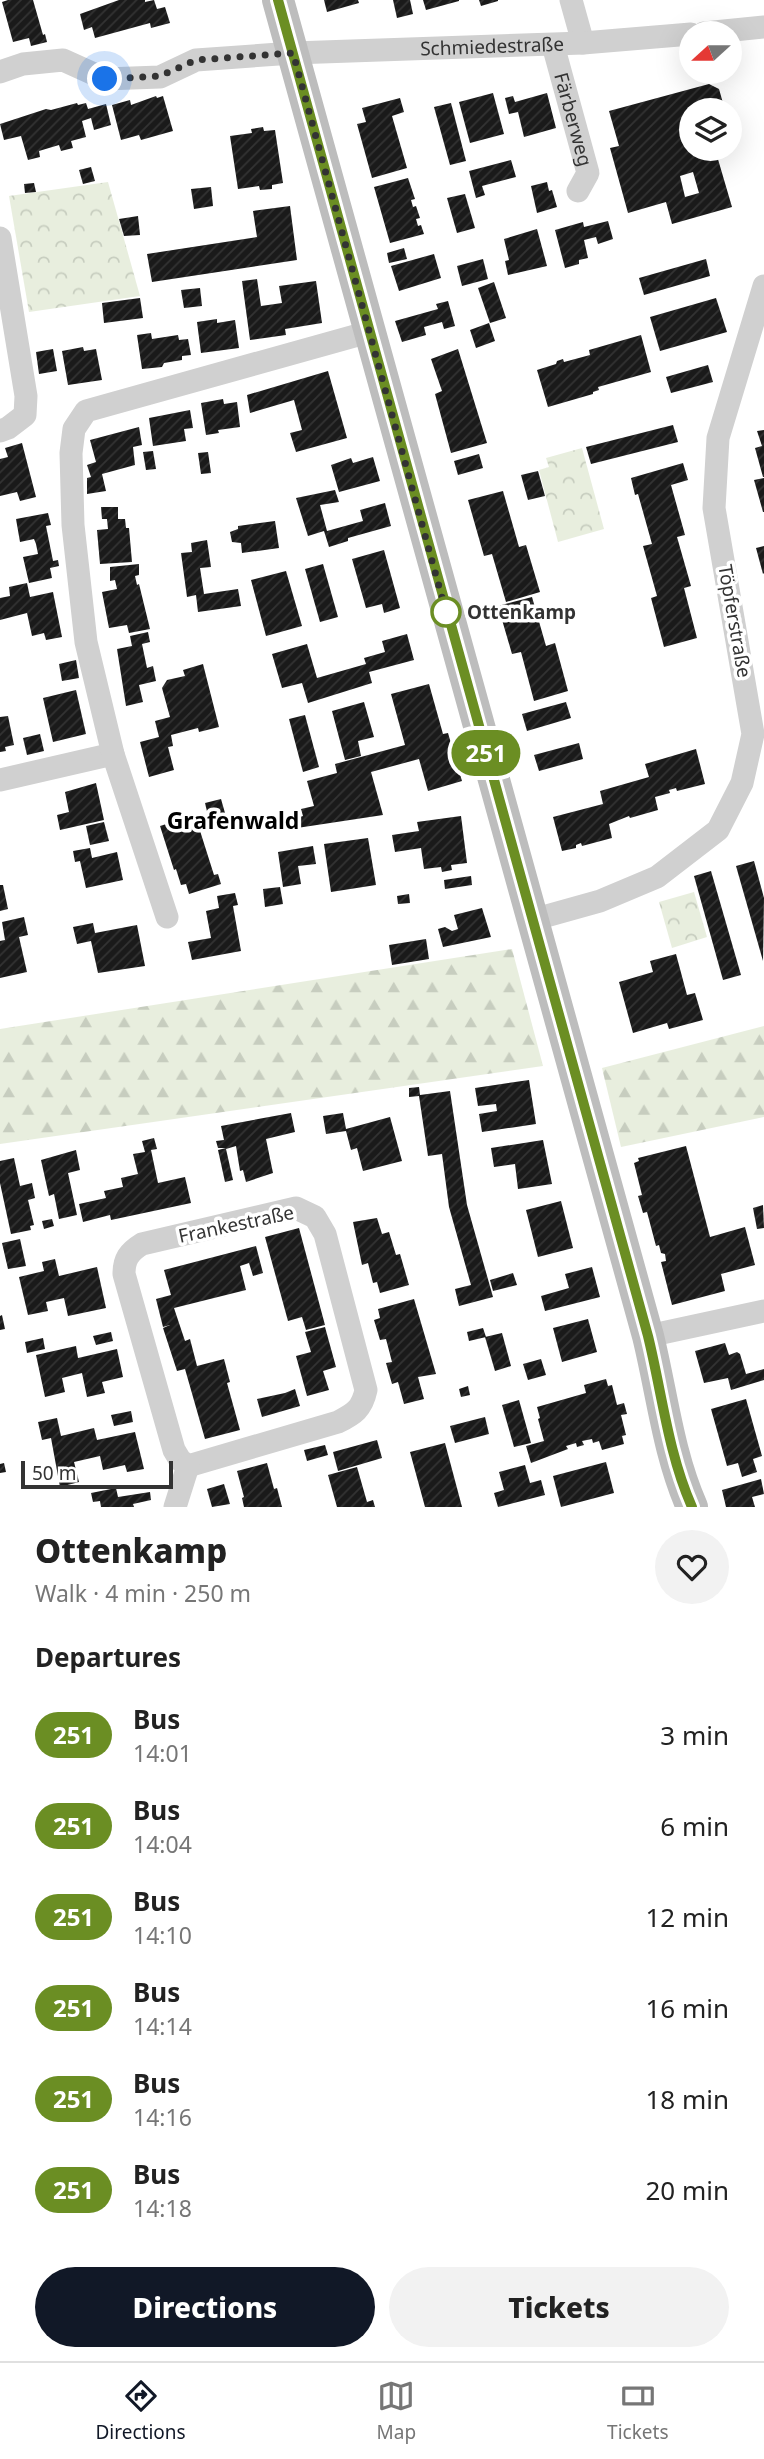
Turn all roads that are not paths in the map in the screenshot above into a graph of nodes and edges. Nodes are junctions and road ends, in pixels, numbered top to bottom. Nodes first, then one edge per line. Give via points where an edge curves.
1 (278, 0) edge
2 (571, 0) edge
3 (764, 27) edge
4 (742, 29) edge
5 (679, 35) edge
6 (583, 43) junction
7 (554, 45) junction
8 (293, 53) junction
9 (0, 72) edge
10 (578, 191) dead end
11 (0, 237) edge
12 (764, 286) edge
13 (369, 332) junction
14 (0, 431) edge
15 (759, 733) edge
16 (113, 754) junction
17 (0, 780) edge
18 (167, 917) dead end
19 (532, 920) junction
20 (764, 1311) edge
21 (648, 1336) junction
22 (188, 1466) junction
23 (175, 1507) edge
24 (692, 1507) edge

1 - 8 street
2 - 6 street
3 - 4 street
5 - 6 street, Schmiedestraße
6 - 7 street, Schmiedestraße
7 - 8 street, Schmiedestraße
7 - 10 street, Färberweg via 588,173
8 - 9 street, Schmiedestraße via 196,60 160,76 105,79 63,60 23,64
8 - 13 street
11 - 14 street via 26,396 25,415
12 - 15 street, Töpferstraße via 718,438 714,508
13 - 16 street via 86,411 74,429 73,525 86,642
13 - 19 street
15 - 19 street, Töpferstraße via 742,783 718,830 657,877 600,901
16 - 17 street
16 - 18 street
19 - 21 street
20 - 21 street
21 - 24 street via 665,1421
22 - 22 street, Frankestraße via 338,1422 363,1405 366,1390 325,1234 315,1217 306,1212 296,1208 142,1244 128,1255 124,1274 174,1450
22 - 23 street

